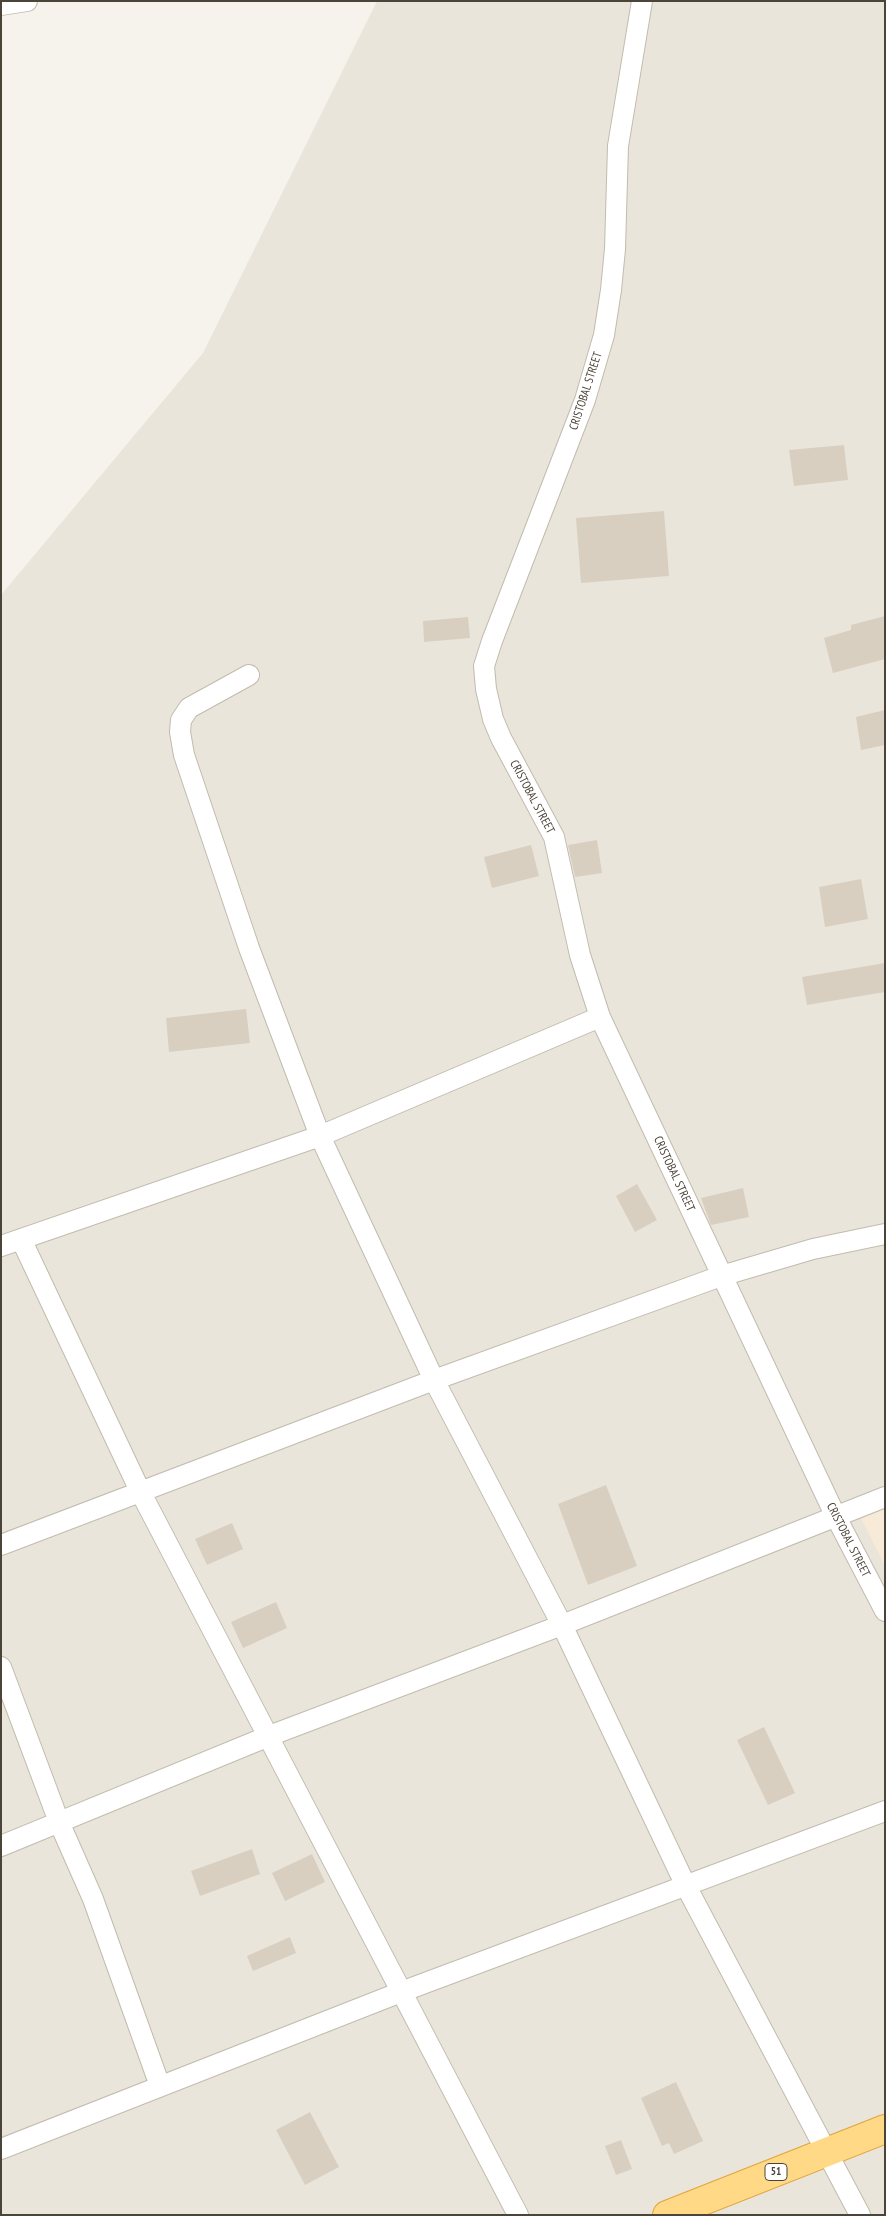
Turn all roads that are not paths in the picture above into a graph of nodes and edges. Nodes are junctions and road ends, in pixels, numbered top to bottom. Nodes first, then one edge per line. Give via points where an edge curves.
1 (27, 1) edge
2 (642, 1) edge
3 (1, 5) edge
4 (250, 675) dead end
5 (600, 1017) junction
6 (320, 1136) junction
7 (885, 1234) edge
8 (21, 1239) junction
9 (1, 1246) edge
10 (722, 1276) junction
11 (434, 1380) junction
12 (141, 1493) junction
13 (885, 1497) edge
14 (836, 1517) junction
15 (1, 1544) edge
16 (885, 1611) edge
17 (562, 1624) junction
18 (1, 1668) edge
19 (269, 1736) junction
20 (885, 1811) edge
21 (59, 1822) junction
22 (1, 1846) edge
23 (686, 1886) junction
24 (401, 1992) junction
25 (160, 2086) junction
26 (885, 2129) edge
27 (1, 2149) edge
28 (827, 2151) junction
29 (518, 2215) edge
30 (667, 2215) edge
31 (860, 2215) edge

1 - 3 street
2 - 5 street, CRISTOBAL STREET via 618,146 615,249 604,335 585,400 484,666 493,719 554,837 580,955
4 - 6 street via 189,708 181,720 180,732 184,755 250,948
5 - 6 street
5 - 10 street, CRISTOBAL STREET
6 - 8 street
6 - 11 street
7 - 10 street via 813,1249
8 - 9 street
8 - 12 street
10 - 11 street
10 - 14 street, CRISTOBAL STREET
11 - 12 street
11 - 17 street
12 - 15 street
12 - 19 street
13 - 14 street
14 - 16 street, CRISTOBAL STREET
14 - 17 street
17 - 19 street
17 - 23 street
18 - 21 street
19 - 21 street
19 - 24 street
20 - 23 street
21 - 22 street
21 - 25 street via 93,1900
23 - 24 street
23 - 28 street
24 - 25 street
24 - 29 street
25 - 27 street
26 - 28 highway, 51
28 - 30 highway, 51
28 - 31 street

